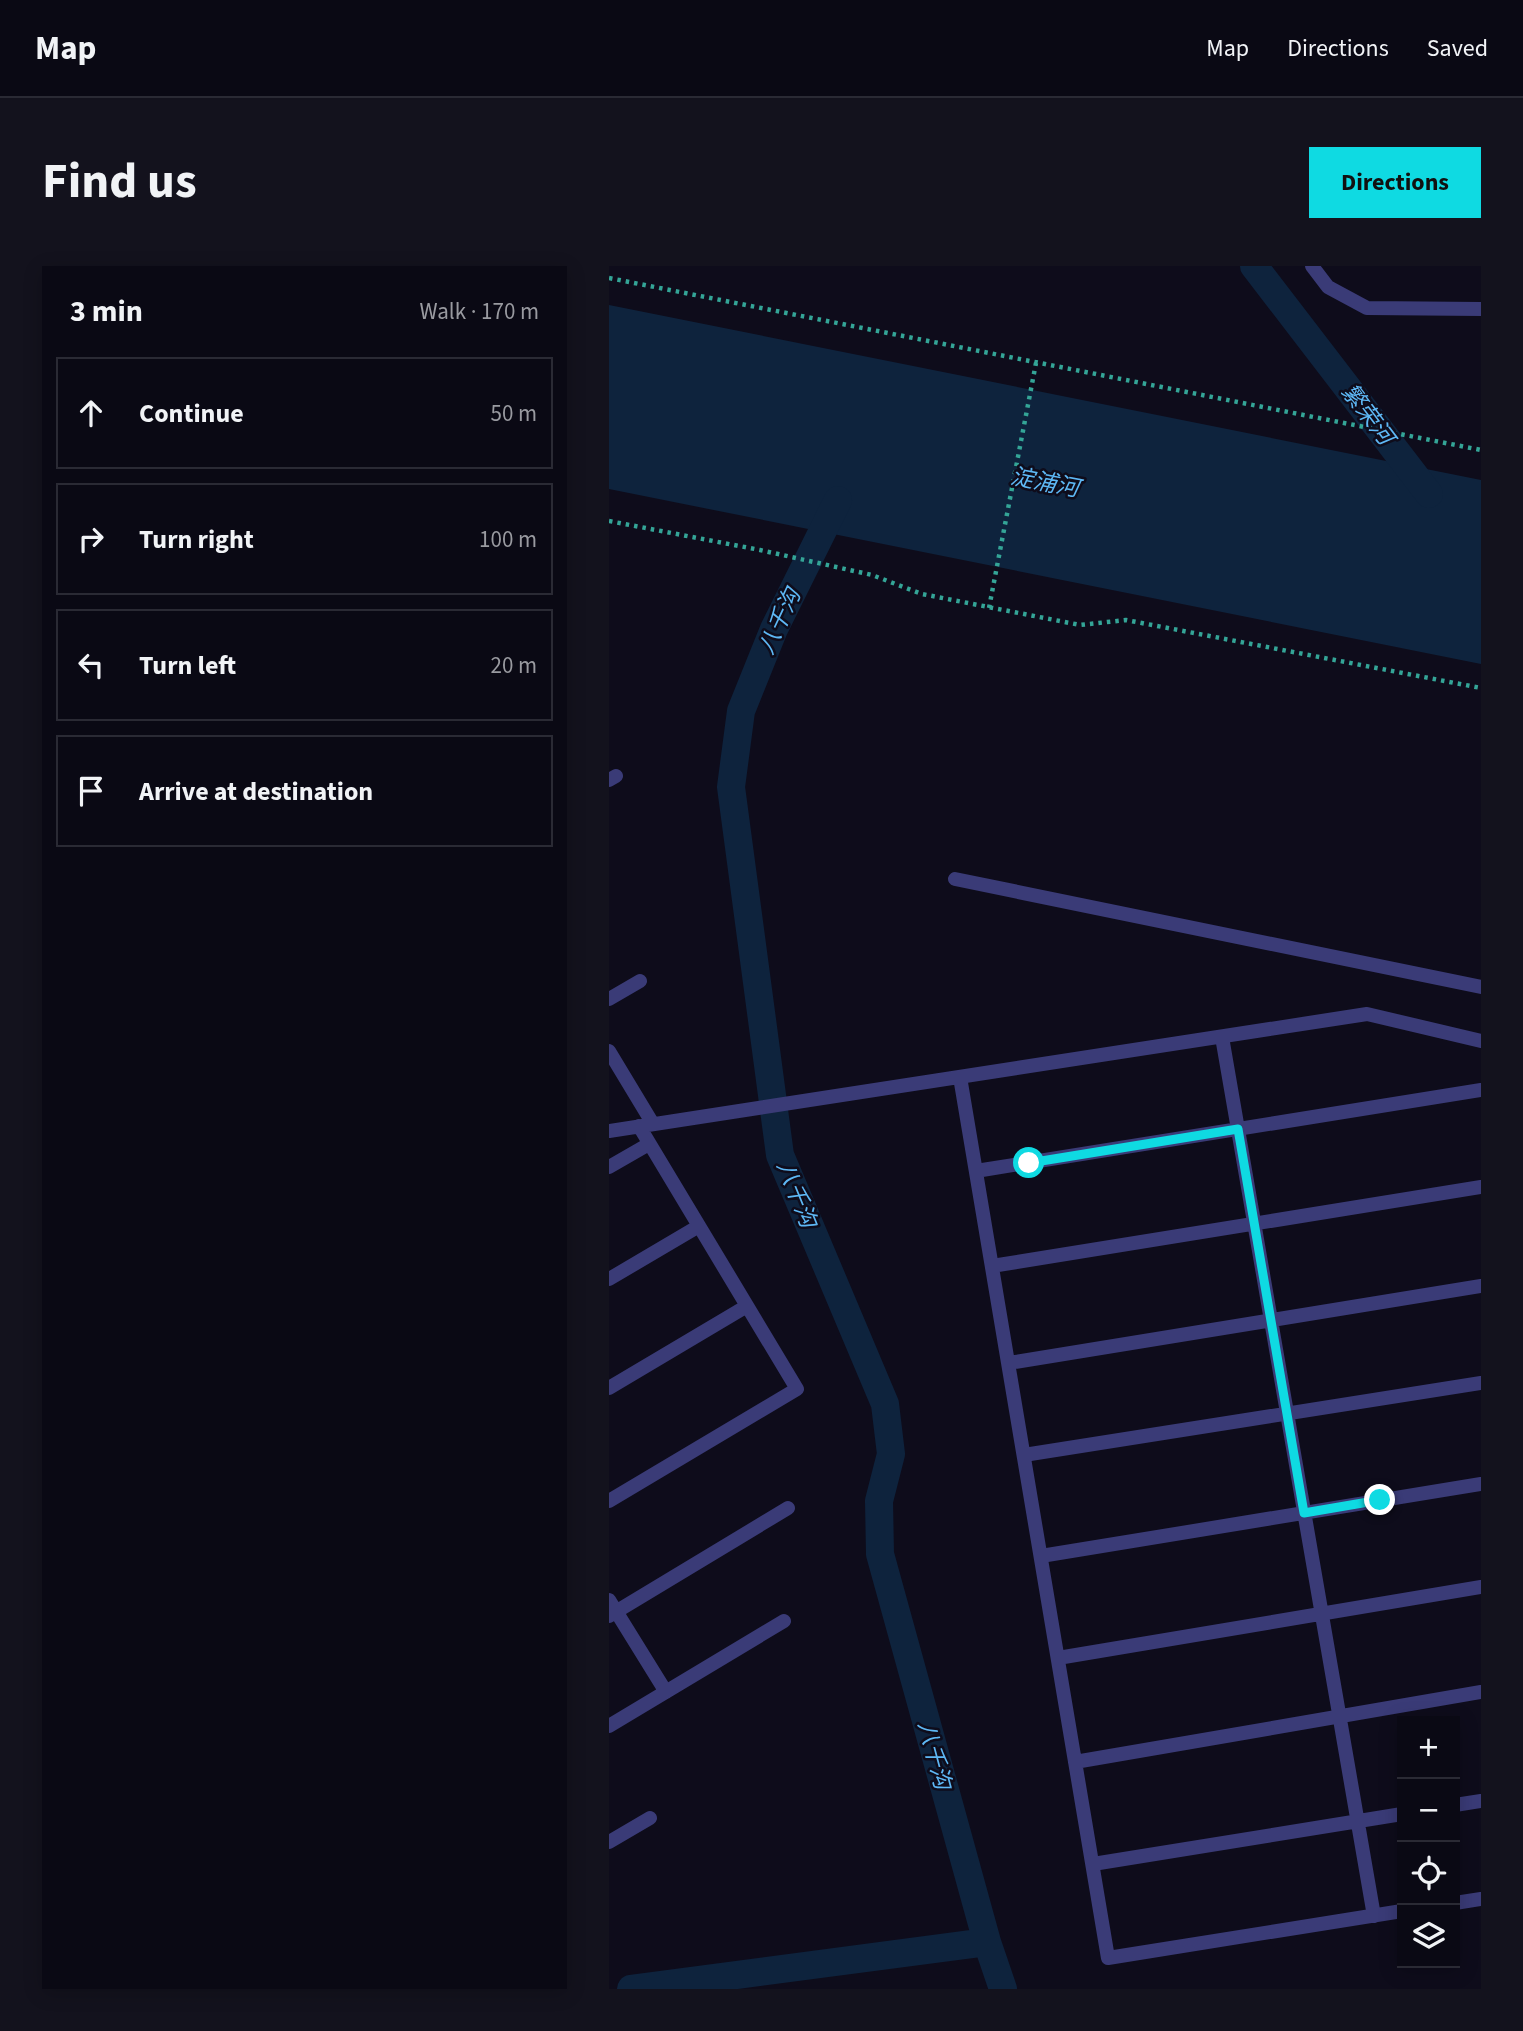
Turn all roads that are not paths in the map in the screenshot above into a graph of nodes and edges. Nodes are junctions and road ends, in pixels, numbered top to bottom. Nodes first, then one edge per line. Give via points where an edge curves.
1 (1312, 266) edge
2 (1481, 309) edge
3 (955, 879) dead end
4 (640, 981) dead end
5 (1481, 987) edge
6 (609, 999) edge
7 (1222, 1037) junction
8 (1481, 1041) edge
9 (609, 1051) edge
10 (961, 1077) junction
11 (1481, 1090) edge
12 (646, 1125) junction
13 (1238, 1129) junction
14 (609, 1131) edge
15 (649, 1144) junction
16 (609, 1167) edge
17 (977, 1171) junction
18 (1481, 1187) edge
19 (1254, 1224) junction
20 (699, 1226) junction
21 (992, 1266) junction
22 (609, 1279) edge
23 (1481, 1286) edge
24 (747, 1306) junction
25 (1271, 1320) junction
26 (1009, 1363) junction
27 (1481, 1383) edge
28 (609, 1388) edge
29 (1287, 1414) junction
30 (1024, 1455) junction
31 (1481, 1484) edge
32 (609, 1501) edge
33 (788, 1508) dead end
34 (1304, 1513) junction
35 (1041, 1556) junction
36 (1481, 1587) edge
37 (611, 1609) edge
38 (1322, 1614) junction
39 (784, 1621) dead end
40 (1058, 1658) junction
41 (666, 1692) junction
42 (1481, 1692) edge
43 (1339, 1716) junction
44 (609, 1726) edge
45 (1075, 1762) junction
46 (1481, 1801) edge
47 (1460, 1804) edge
48 (1397, 1815) edge
49 (650, 1818) dead end
50 (1357, 1821) junction
51 (609, 1842) edge
52 (1093, 1864) junction
53 (1481, 1899) edge
54 (1460, 1902) edge
55 (1397, 1912) edge
56 (1374, 1916) junction

1 - 2 lane via 1328,287 1367,308
3 - 5 lane
4 - 6 lane
7 - 8 lane via 1367,1014
7 - 10 lane
7 - 13 lane
9 - 12 lane
10 - 12 lane
10 - 17 lane
11 - 13 lane
12 - 14 lane
12 - 15 lane
13 - 17 lane
13 - 19 lane
15 - 16 lane
15 - 20 lane
17 - 21 lane
18 - 19 lane
19 - 21 lane
19 - 25 lane
20 - 22 lane
20 - 24 lane
21 - 26 lane
23 - 25 lane
24 - 28 lane
24 - 32 lane via 797,1389
25 - 26 lane
25 - 29 lane
26 - 30 lane
27 - 29 lane
29 - 30 lane
29 - 34 lane
30 - 35 lane
31 - 34 lane
33 - 37 lane
34 - 35 lane
34 - 38 lane
35 - 40 lane
36 - 38 lane
37 - 41 lane
38 - 40 lane
38 - 43 lane
39 - 41 lane
40 - 45 lane
41 - 44 lane
42 - 43 lane
43 - 45 lane
43 - 50 lane
45 - 52 lane
46 - 47 lane
48 - 50 lane
49 - 51 lane
50 - 52 lane
50 - 56 lane
52 - 56 lane via 1108,1958
53 - 54 lane
55 - 56 lane

